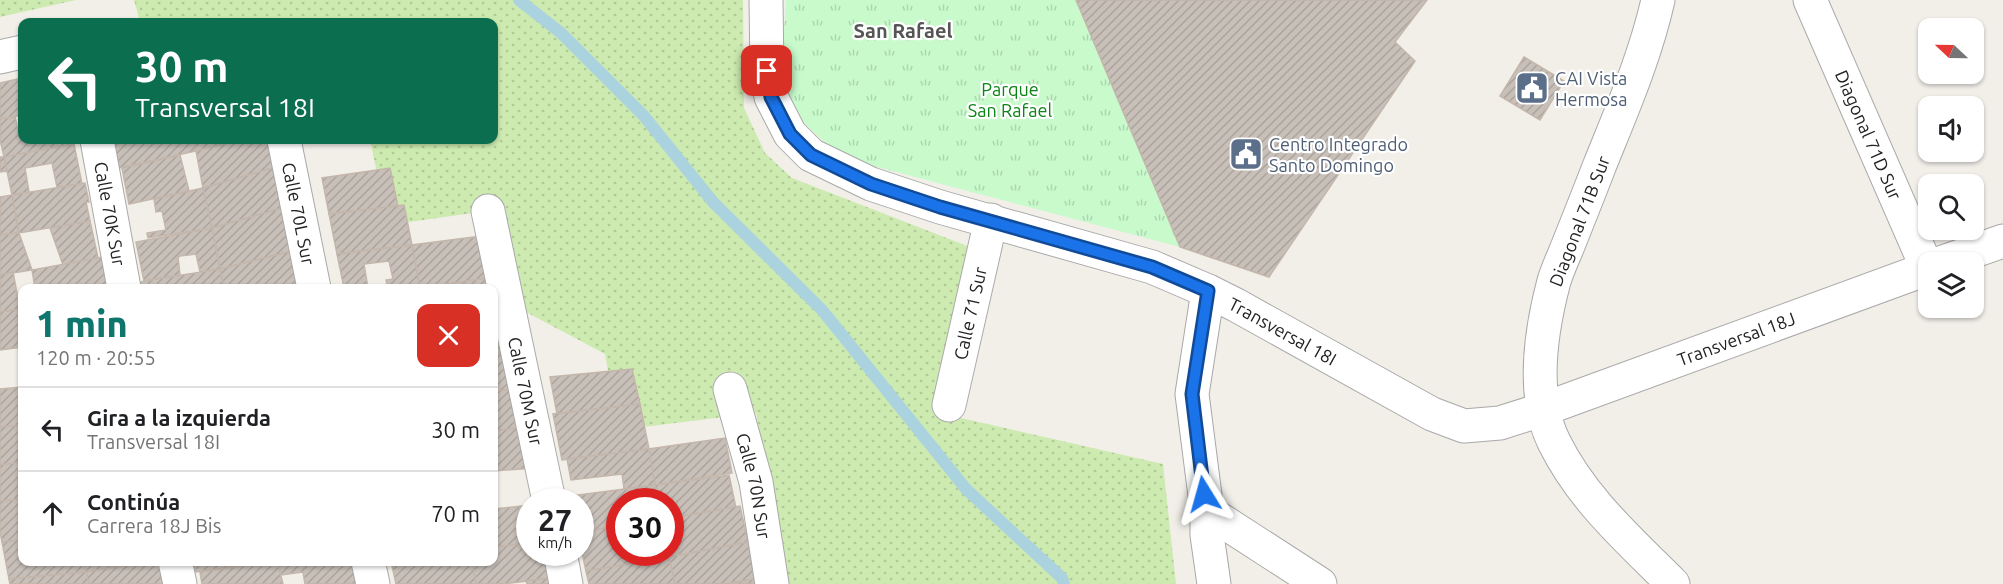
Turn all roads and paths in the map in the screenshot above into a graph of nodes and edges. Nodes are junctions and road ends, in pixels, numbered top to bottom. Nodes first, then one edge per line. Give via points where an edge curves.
1 (766, 0) edge
2 (1658, 0) edge
3 (1810, 0) edge
4 (18, 53) edge
5 (0, 57) edge
6 (98, 144) edge
7 (285, 144) edge
8 (488, 211) dead end
9 (991, 220) junction
10 (2003, 241) edge
11 (1927, 252) edge
12 (1972, 252) edge
13 (1918, 272) edge
14 (123, 284) edge
15 (313, 284) edge
16 (1208, 291) junction
17 (730, 388) dead end
18 (949, 405) dead end
19 (1544, 409) junction
20 (546, 488) edge
21 (1207, 511) junction
22 (176, 566) edge
23 (369, 566) edge
24 (563, 566) edge
25 (180, 584) edge
26 (373, 584) edge
27 (567, 584) edge
28 (772, 584) edge
29 (1214, 584) edge
30 (1320, 584) edge
31 (1673, 584) edge

1 - 9 street, Transversal 18I via 771,97 790,134 811,155 871,184
2 - 19 street, Diagonal 71B Sur via 1627,99 1555,279 1540,367
3 - 11 street, Diagonal 71D Sur
4 - 5 street
6 - 14 street, Calle 70K Sur
7 - 15 street, Calle 70L Sur
8 - 20 street, Calle 70M Sur
9 - 16 street, Transversal 18I via 1152,267
9 - 18 street, Calle 71 Sur
10 - 12 street, Transversal 18J
13 - 19 street, Transversal 18J
16 - 19 street, Transversal 18I via 1432,414 1464,426 1500,423
16 - 21 street via 1192,394
17 - 28 street, Calle 70N Sur via 756,482
19 - 31 street, Diagonal 71B Sur via 1553,441 1592,501
21 - 29 street
21 - 30 street
22 - 25 street
23 - 26 street
24 - 27 street

